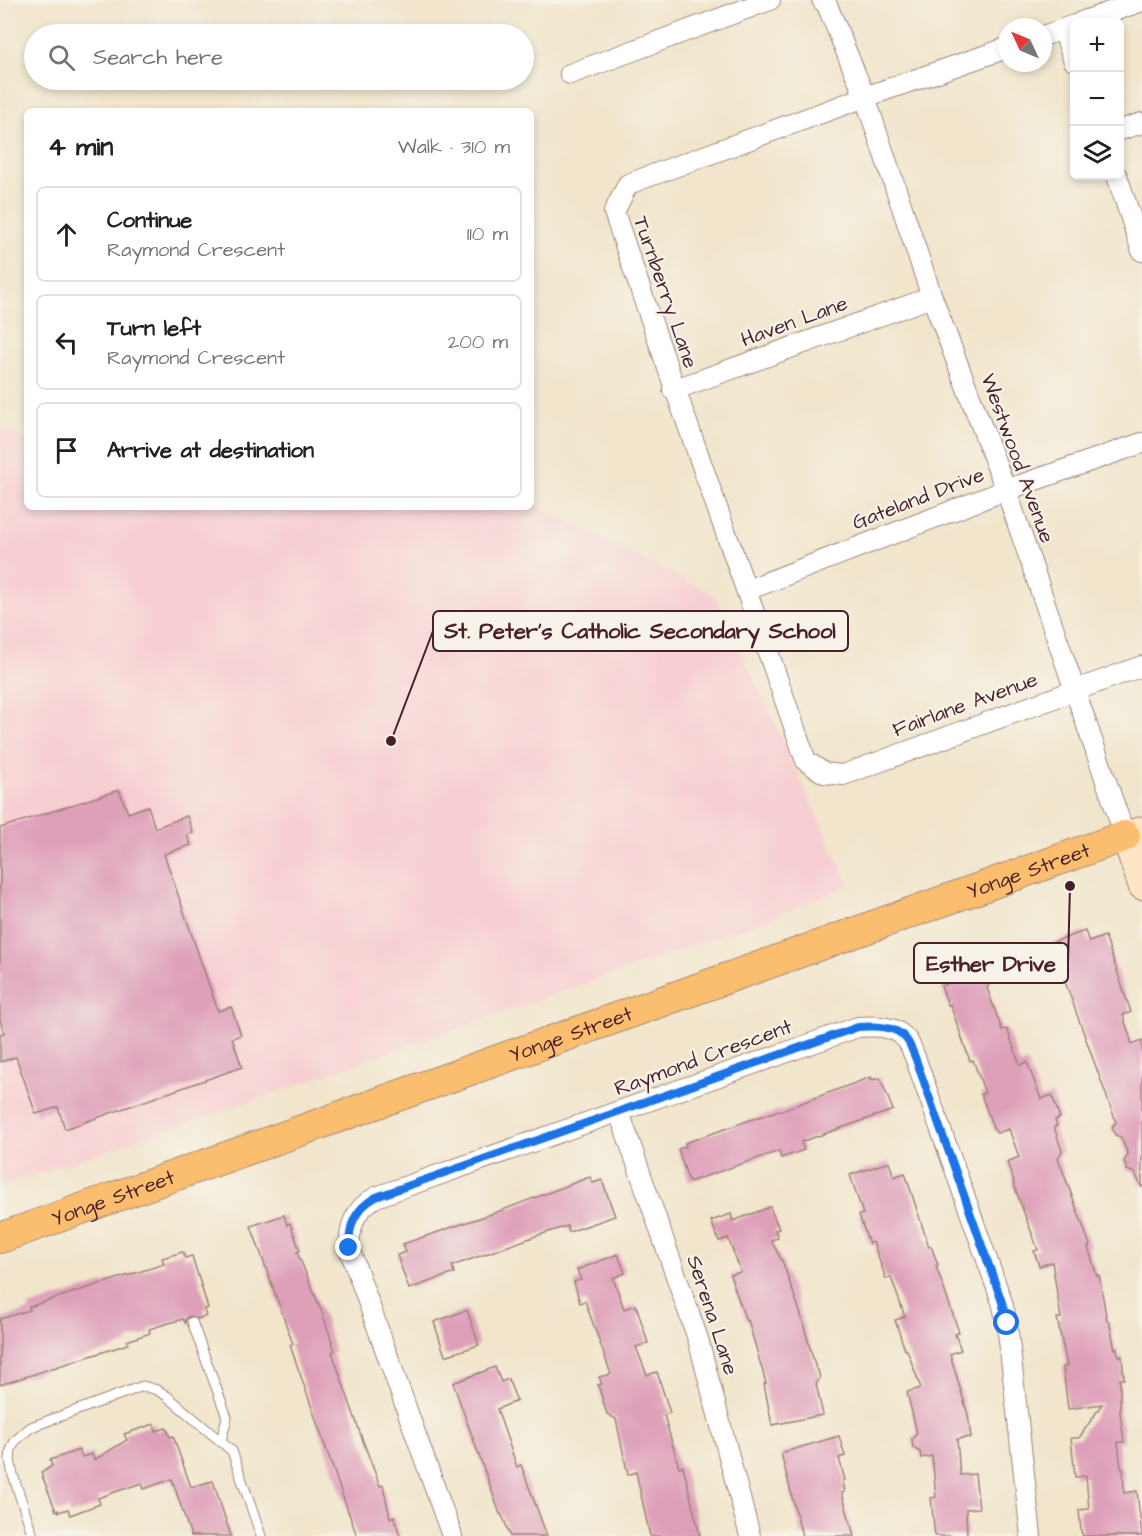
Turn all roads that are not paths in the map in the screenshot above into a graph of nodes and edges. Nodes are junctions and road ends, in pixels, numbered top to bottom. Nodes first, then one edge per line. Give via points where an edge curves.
1 (770, 0) edge
2 (822, 0) edge
3 (1142, 1) edge
4 (1093, 18) edge
5 (1069, 27) edge
6 (1052, 33) edge
7 (998, 51) edge
8 (570, 74) dead end
9 (865, 97) junction
10 (1142, 123) edge
11 (1124, 128) edge
12 (1117, 180) edge
13 (1142, 251) edge
14 (932, 297) junction
15 (673, 390) junction
16 (1142, 443) edge
17 (1006, 490) junction
18 (747, 590) junction
19 (1142, 666) edge
20 (1074, 690) junction
21 (807, 761) joint
22 (1133, 833) edge
23 (1142, 886) edge
24 (619, 1113) junction
25 (0, 1238) edge
26 (192, 1322) dead end
27 (221, 1441) junction
28 (33, 1536) edge
29 (261, 1536) edge
30 (452, 1536) edge
31 (750, 1536) edge
32 (1031, 1536) edge

1 - 8 street
2 - 9 street, Westwood Avenue
3 - 4 street
5 - 6 street
7 - 9 street, Turnberry Lane
9 - 14 street, Westwood Avenue
9 - 15 street, Turnberry Lane via 628,184 614,212
10 - 11 street
12 - 13 street
14 - 15 street, Haven Lane
14 - 17 street, Westwood Avenue
15 - 18 street, Turnberry Lane
16 - 17 street, Gateland Drive
17 - 18 street, Gateland Drive
17 - 20 street, Westwood Avenue
18 - 21 street, Turnberry Lane
19 - 20 street, Fairlane Avenue
20 - 21 street, Fairlane Avenue via 843,775 825,773
20 - 22 street, Westwood Avenue
22 - 23 street
22 - 25 main road, Yonge Street
24 - 30 street, Raymond Crescent via 376,1197 357,1211 353,1220 349,1248
24 - 31 street, Serena Lane via 698,1339
24 - 32 street, Raymond Crescent via 858,1027 891,1029 905,1037 1002,1302
26 - 27 lane via 227,1417
27 - 28 lane via 167,1396 143,1386 31,1427 15,1441 10,1460
27 - 29 lane via 232,1451

